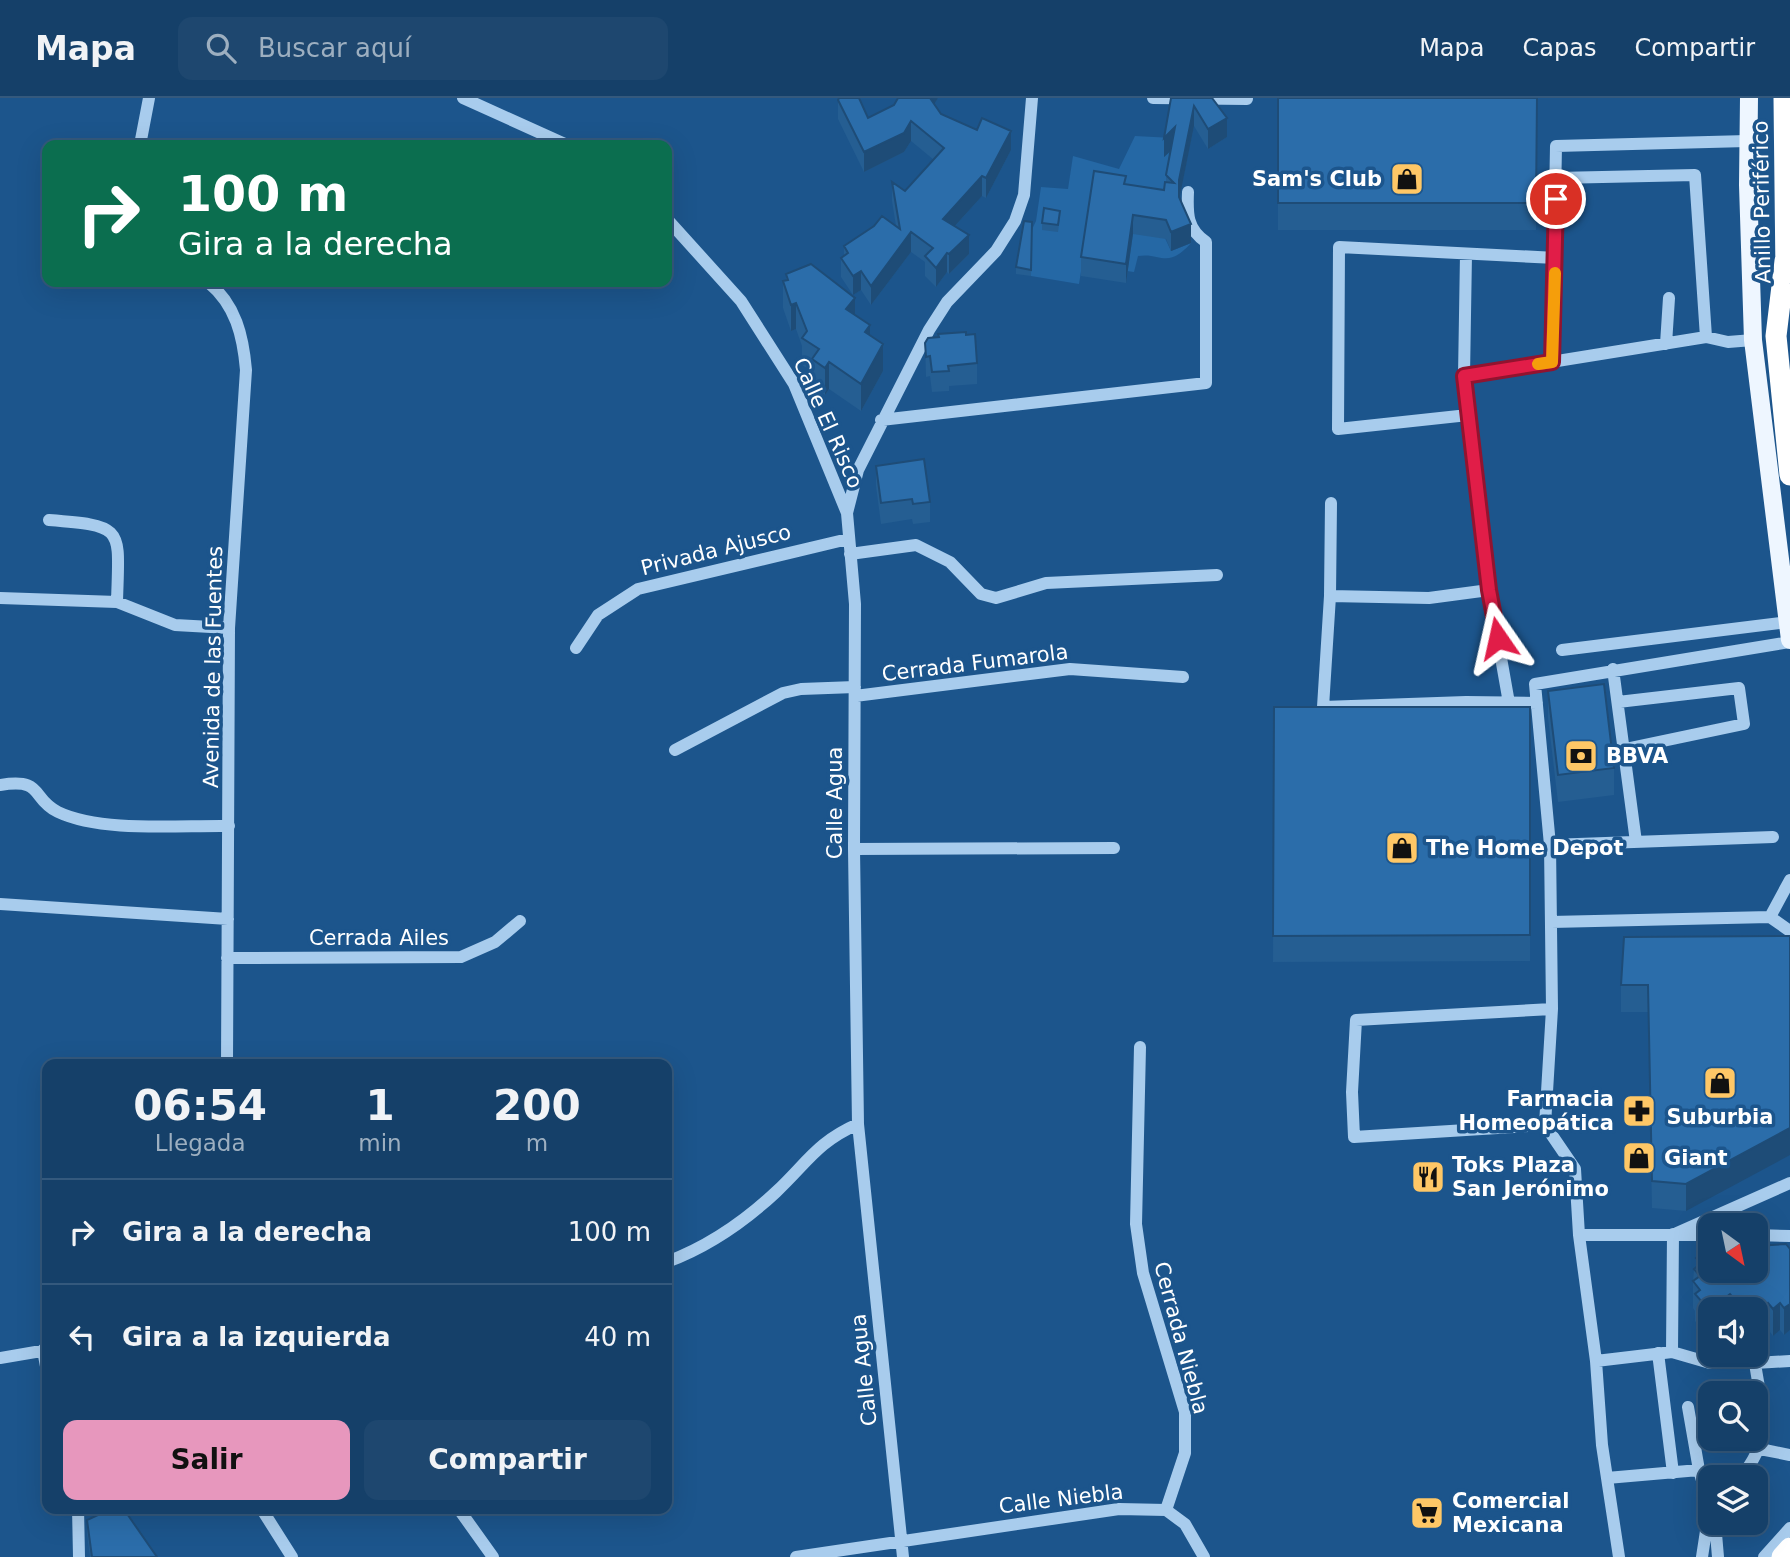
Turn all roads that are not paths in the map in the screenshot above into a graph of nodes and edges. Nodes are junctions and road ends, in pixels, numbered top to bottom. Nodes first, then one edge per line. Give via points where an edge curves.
1 (149, 98) edge
2 (463, 98) edge
3 (1032, 98) edge
4 (1153, 98) edge
5 (1749, 98) edge
6 (1784, 98) edge
7 (1247, 99) edge
8 (142, 140) edge
9 (557, 140) edge
10 (1747, 141) junction
11 (1556, 178) junction
12 (1188, 192) dead end
13 (672, 225) edge
14 (1466, 254) junction
15 (1556, 258) junction
16 (1785, 261) junction
17 (212, 287) edge
18 (1669, 299) dead end
19 (1790, 304) edge
20 (1706, 337) junction
21 (1752, 340) junction
22 (1666, 344) junction
23 (1552, 362) junction
24 (1464, 376) junction
25 (1468, 415) junction
26 (881, 420) junction
27 (1790, 475) edge
28 (1331, 503) dead end
29 (847, 513) junction
30 (49, 520) dead end
31 (848, 539) junction
32 (850, 554) junction
33 (1217, 575) dead end
34 (1489, 590) junction
35 (1330, 596) junction
36 (0, 598) edge
37 (117, 602) junction
38 (1788, 622) junction
39 (229, 628) junction
40 (1790, 641) edge
41 (576, 648) dead end
42 (1562, 650) dead end
43 (1613, 669) junction
44 (1183, 677) dead end
45 (855, 691) junction
46 (1618, 702) junction
47 (1509, 703) junction
48 (1537, 703) junction
49 (1625, 749) junction
50 (675, 750) dead end
51 (0, 785) edge
52 (229, 826) junction
53 (1773, 837) dead end
54 (1636, 842) junction
55 (1550, 845) junction
56 (1114, 848) dead end
57 (854, 849) junction
58 (1790, 880) edge
59 (0, 904) edge
60 (1770, 917) junction
61 (228, 919) junction
62 (520, 921) dead end
63 (1551, 922) junction
64 (1790, 930) edge
65 (227, 958) junction
66 (1552, 1009) junction
67 (1140, 1047) dead end
68 (227, 1059) edge
69 (858, 1124) junction
70 (1545, 1125) junction
71 (1790, 1183) edge
72 (1673, 1234) junction
73 (1579, 1235) junction
74 (1698, 1235) edge
75 (1768, 1235) edge
76 (1790, 1236) edge
77 (672, 1259) edge
78 (42, 1351) edge
79 (1672, 1352) junction
80 (1658, 1353) junction
81 (0, 1358) edge
82 (1698, 1360) edge
83 (1596, 1361) junction
84 (1790, 1361) edge
85 (1768, 1362) edge
86 (1688, 1407) dead end
87 (1768, 1451) edge
88 (1790, 1455) edge
89 (1698, 1465) edge
90 (1698, 1470) edge
91 (1672, 1472) junction
92 (1606, 1478) junction
93 (1166, 1510) junction
94 (78, 1514) edge
95 (265, 1514) edge
96 (462, 1514) edge
97 (1790, 1528) edge
98 (1706, 1535) edge
99 (1716, 1535) edge
100 (901, 1542) junction
101 (1790, 1548) edge
102 (79, 1557) edge
103 (292, 1557) edge
104 (493, 1557) edge
105 (796, 1557) edge
106 (903, 1557) edge
107 (1204, 1557) edge
108 (1619, 1557) edge
109 (1703, 1557) edge
110 (1718, 1557) edge
111 (1764, 1557) edge
112 (1782, 1557) edge

1 - 8 street
2 - 9 street
3 - 26 street, Calle Agua via 1025,185 1016,221 996,251 947,302
4 - 7 street
5 - 10 main road
6 - 16 highway, Anillo Periférico
10 - 11 street via 1556,146
10 - 21 main road
11 - 15 street
11 - 20 street via 1695,175
12 - 26 street via 1190,226 1206,242 1206,383
13 - 29 street, Calle El Risco via 741,301 794,384
14 - 15 street
14 - 24 street
14 - 25 street via 1339,247 1338,429
15 - 23 street
16 - 19 highway, Anillo Periférico
16 - 27 highway via 1776,336
17 - 39 street, Avenida de las Fuentes via 235,314 246,370
18 - 22 street
20 - 21 street via 1728,342
20 - 22 street
21 - 38 main road
22 - 23 street
23 - 24 street
24 - 25 street
25 - 34 street
26 - 29 street, Calle Agua via 858,470
28 - 35 street
29 - 31 street, Calle Agua
30 - 37 street via 100,524 111,531 118,542
31 - 32 street, Calle Agua
31 - 41 street, Privada Ajusco via 638,589 598,615
32 - 33 street via 916,545 950,562 981,594 996,598 1046,583
32 - 45 street, Calle Agua
34 - 35 street via 1429,598
34 - 47 street
35 - 47 street via 1323,707
36 - 37 street
37 - 39 street via 175,625
38 - 40 main road
38 - 42 street
39 - 52 street, Avenida de las Fuentes
40 - 43 street
43 - 46 street
43 - 48 street via 1535,684
44 - 45 street, Cerrada Fumarola via 1070,669
45 - 50 street, Cerrada Fumarola via 783,693
45 - 57 street, Calle Agua
46 - 49 street
46 - 49 street via 1739,688 1744,724
47 - 48 street
48 - 55 street
49 - 54 street
51 - 52 street via 19,782 33,786 57,811 93,821
52 - 61 street, Avenida de las Fuentes
53 - 54 street
54 - 55 street
55 - 63 street
56 - 57 street
57 - 69 street, Calle Agua
58 - 60 street
59 - 61 street
60 - 63 street
60 - 64 street
61 - 65 street, Avenida de las Fuentes
62 - 65 street, Cerrada Ailes via 495,942 461,957
63 - 66 street
65 - 68 street, Avenida de las Fuentes
66 - 70 street
66 - 70 street via 1356,1020 1354,1137
67 - 93 street, Cerrada Niebla via 1136,1224 1143,1273 1185,1412 1185,1453
69 - 77 street via 813,1150 776,1192 728,1231
69 - 100 street, Calle Agua
70 - 73 street via 1575,1169
71 - 72 street
72 - 73 street
72 - 74 street
72 - 79 street
73 - 83 street
75 - 76 street
78 - 81 street
79 - 80 street
79 - 82 street
80 - 83 street
80 - 91 street
83 - 92 street
84 - 85 street
86 - 89 street
87 - 88 street
90 - 91 street
91 - 92 street
92 - 108 street
93 - 100 street, Calle Niebla via 1119,1508
93 - 107 street via 1185,1524
94 - 102 street
95 - 103 street
96 - 104 street
97 - 111 street
98 - 109 street
99 - 110 street
100 - 105 street, Calle Niebla
100 - 106 street, Calle Agua
101 - 112 highway

